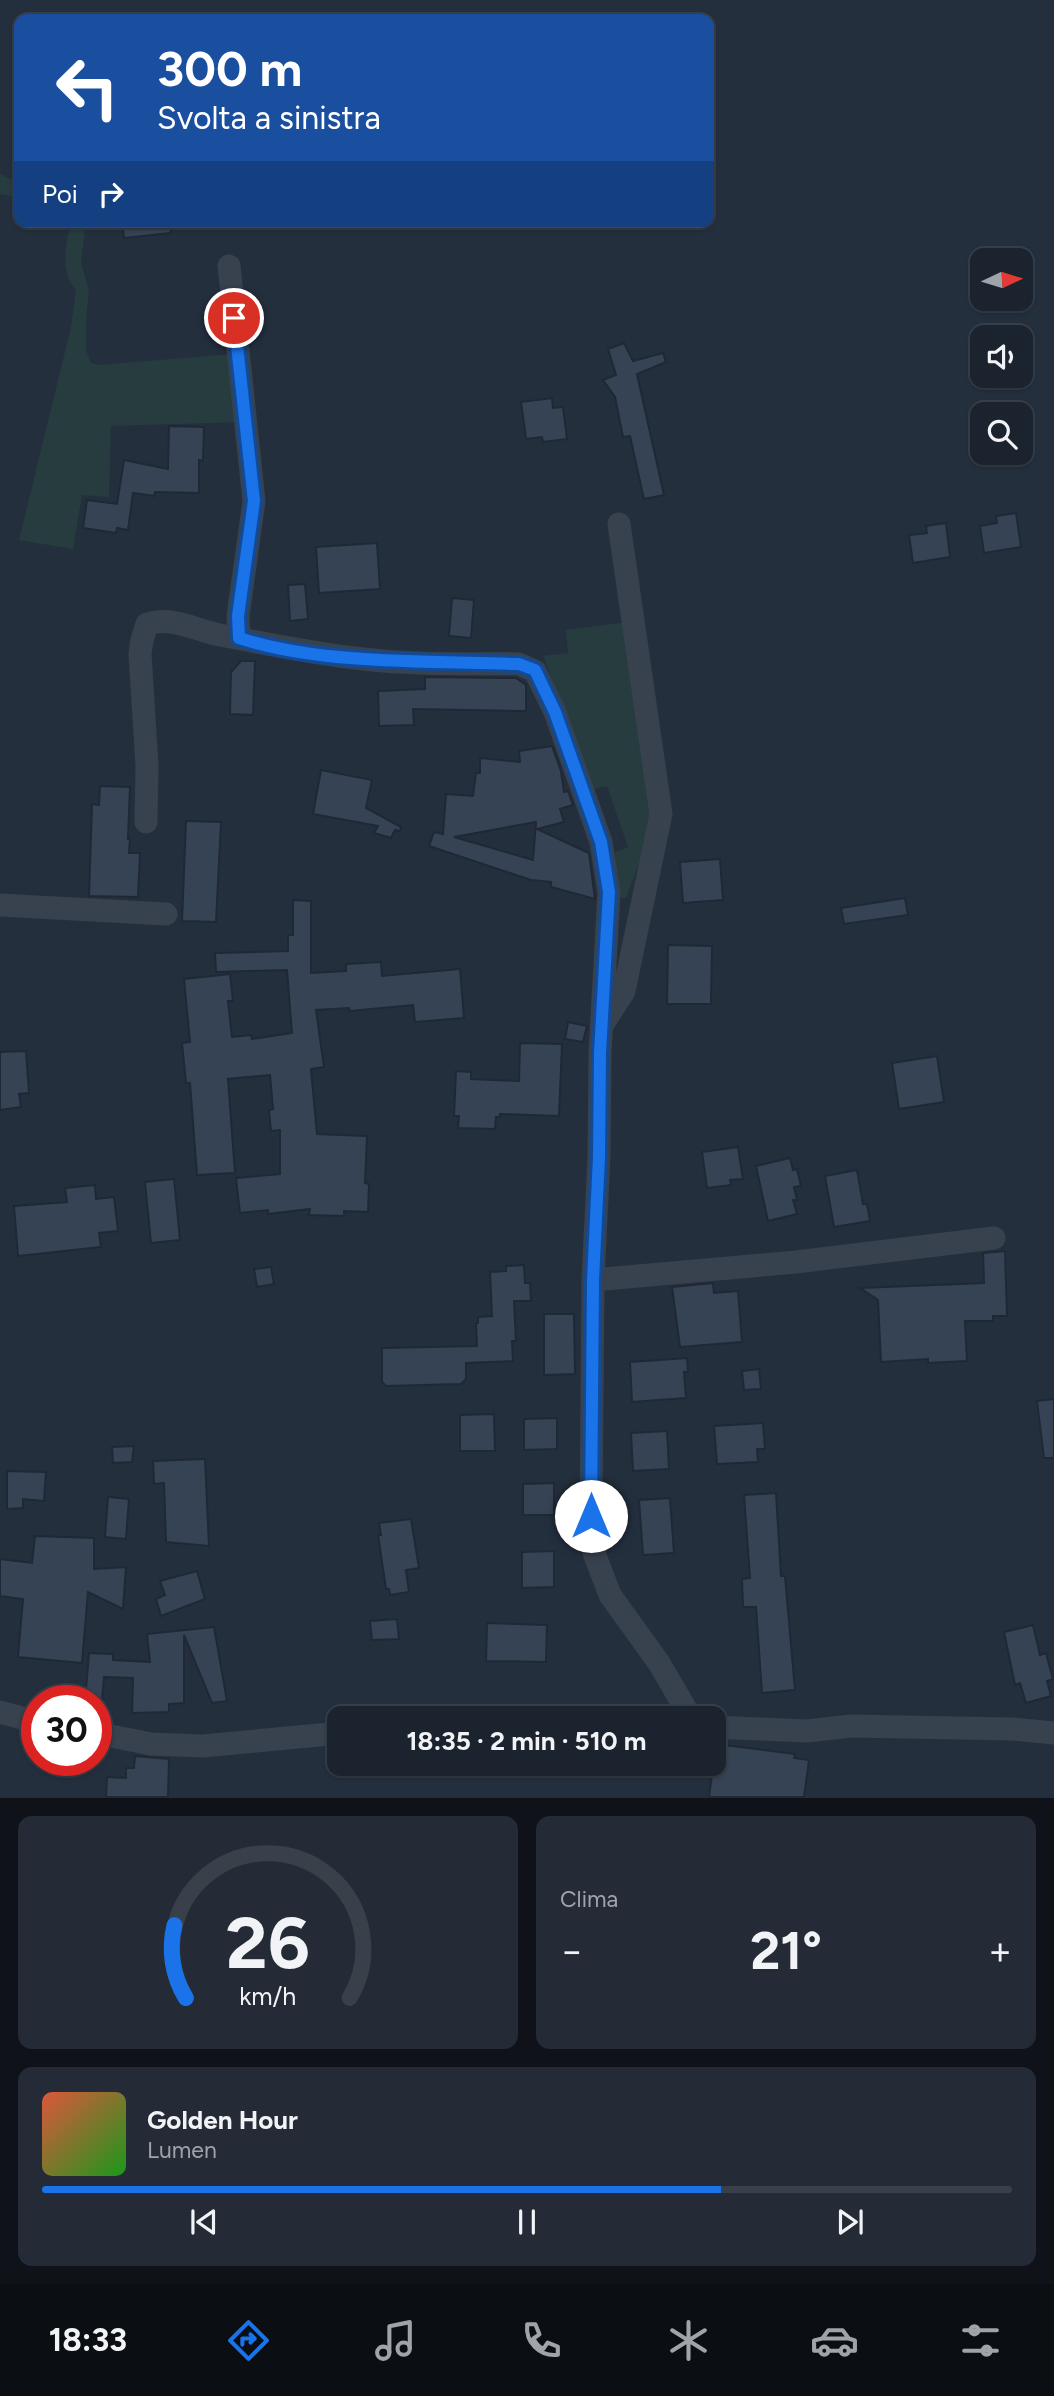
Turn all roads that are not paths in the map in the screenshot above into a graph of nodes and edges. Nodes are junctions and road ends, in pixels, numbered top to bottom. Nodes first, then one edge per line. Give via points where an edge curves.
1 (229, 266) dead end
2 (619, 524) dead end
3 (239, 638) junction
4 (146, 821) dead end
5 (0, 905) edge
6 (166, 914) dead end
7 (602, 1027) junction
8 (994, 1238) dead end
9 (593, 1280) junction
10 (684, 1706) edge
11 (0, 1712) edge
12 (21, 1718) edge
13 (726, 1728) edge
14 (1054, 1732) edge
15 (327, 1734) edge
16 (112, 1736) edge

1 - 3 street via 254,501
2 - 7 street via 661,814 624,991
3 - 4 street via 176,622 147,624 141,654
3 - 7 street via 366,659 519,664 535,670 555,712 601,842 609,892
5 - 6 street
7 - 9 street
8 - 9 street
9 - 10 street via 594,1553 610,1595 659,1662
11 - 12 street
13 - 14 street
15 - 16 street via 203,1746 151,1744

